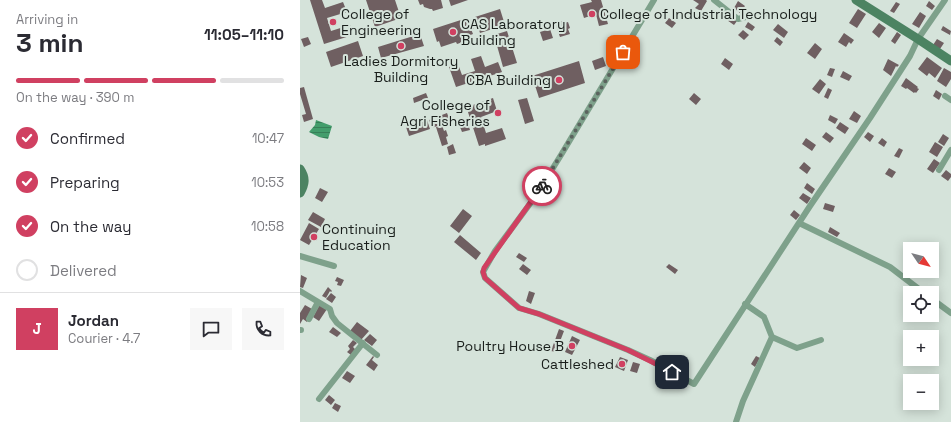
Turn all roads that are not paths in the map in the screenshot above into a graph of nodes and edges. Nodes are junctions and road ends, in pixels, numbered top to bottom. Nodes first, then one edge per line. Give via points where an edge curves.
1 (654, 0) edge
2 (714, 0) edge
3 (856, 0) edge
4 (945, 0) edge
5 (753, 15) dead end
6 (918, 39) junction
7 (951, 61) edge
8 (945, 96) dead end
9 (951, 100) edge
10 (951, 150) edge
11 (300, 168) edge
12 (939, 170) dead end
13 (300, 193) edge
14 (799, 223) junction
15 (300, 256) edge
16 (334, 266) dead end
17 (915, 286) edge
18 (300, 291) edge
19 (318, 302) junction
20 (745, 304) junction
21 (939, 304) edge
22 (951, 313) edge
23 (309, 319) dead end
24 (772, 337) junction
25 (821, 340) dead end
26 (363, 343) junction
27 (377, 355) dead end
28 (319, 399) dead end
29 (736, 422) edge

1 - 20 street via 561,155 495,251 483,274 519,308 628,350 694,384
2 - 5 street via 738,19
3 - 6 street
4 - 6 street
6 - 7 street
6 - 14 street via 878,106
8 - 9 street
10 - 12 street
11 - 13 street via 305,182
14 - 17 street via 890,267
14 - 20 street
15 - 16 street
18 - 19 street
19 - 23 street
19 - 26 street via 330,309 337,322
20 - 24 street via 764,317
21 - 22 street
24 - 25 street via 797,348
24 - 29 street
26 - 27 street
26 - 28 street

